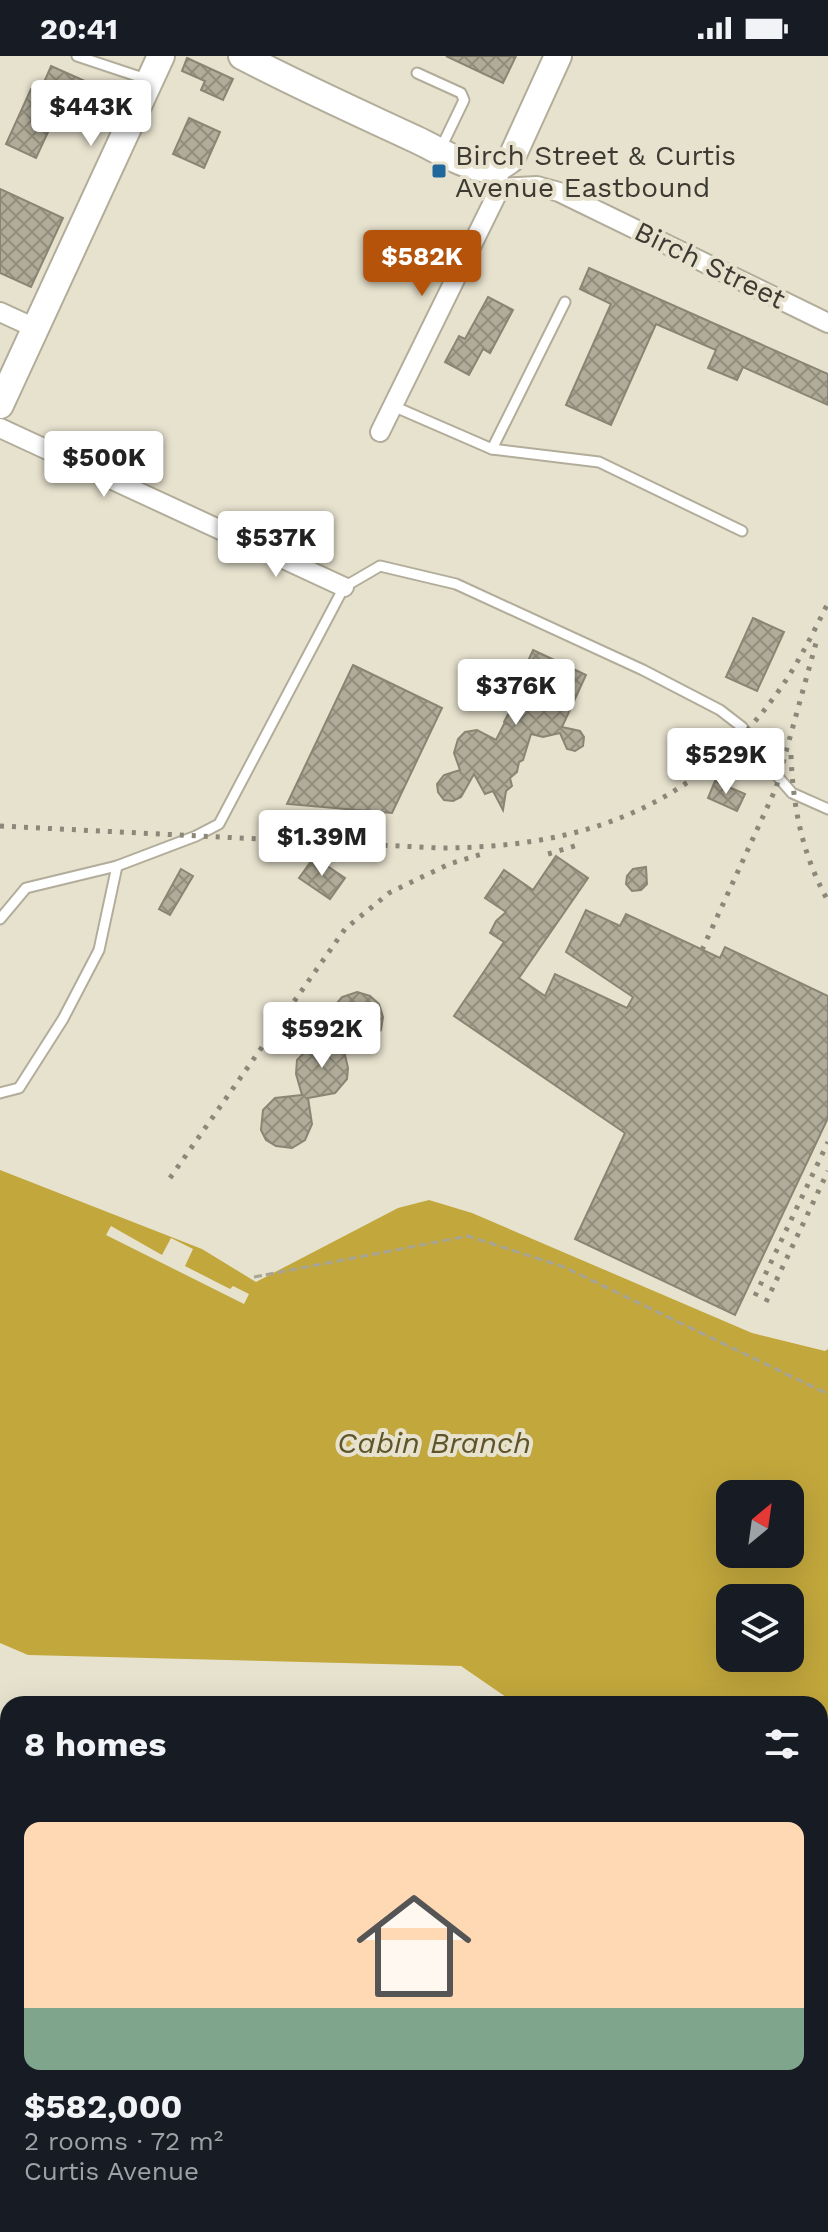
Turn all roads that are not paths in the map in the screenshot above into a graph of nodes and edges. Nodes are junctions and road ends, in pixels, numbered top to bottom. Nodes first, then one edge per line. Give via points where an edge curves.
1 (77, 56) edge
2 (161, 56) edge
3 (242, 56) edge
4 (558, 56) edge
5 (417, 73) dead end
6 (149, 80) junction
7 (440, 150) junction
8 (498, 178) junction
9 (565, 302) dead end
10 (0, 312) edge
11 (828, 323) edge
12 (35, 328) junction
13 (0, 405) edge
14 (393, 406) junction
15 (0, 428) edge
16 (380, 432) dead end
17 (492, 449) junction
18 (742, 531) dead end
19 (344, 587) junction
20 (828, 809) edge
21 (117, 866) junction
22 (0, 919) edge
23 (0, 1093) edge

1 - 6 lane
2 - 6 main road
3 - 7 main road, Birch Street
4 - 8 main road
5 - 7 lane via 461,93 464,100
6 - 12 main road
7 - 8 main road, Birch Street
8 - 11 street, Birch Street via 559,192
8 - 14 street
9 - 17 lane
10 - 12 street
12 - 13 main road
14 - 16 street
14 - 17 lane
15 - 19 street
17 - 18 lane via 599,462
19 - 20 lane via 380,566 470,590 720,710 742,727 792,793
19 - 21 lane via 219,824
21 - 22 lane via 26,888
21 - 23 lane via 99,950 19,1088

